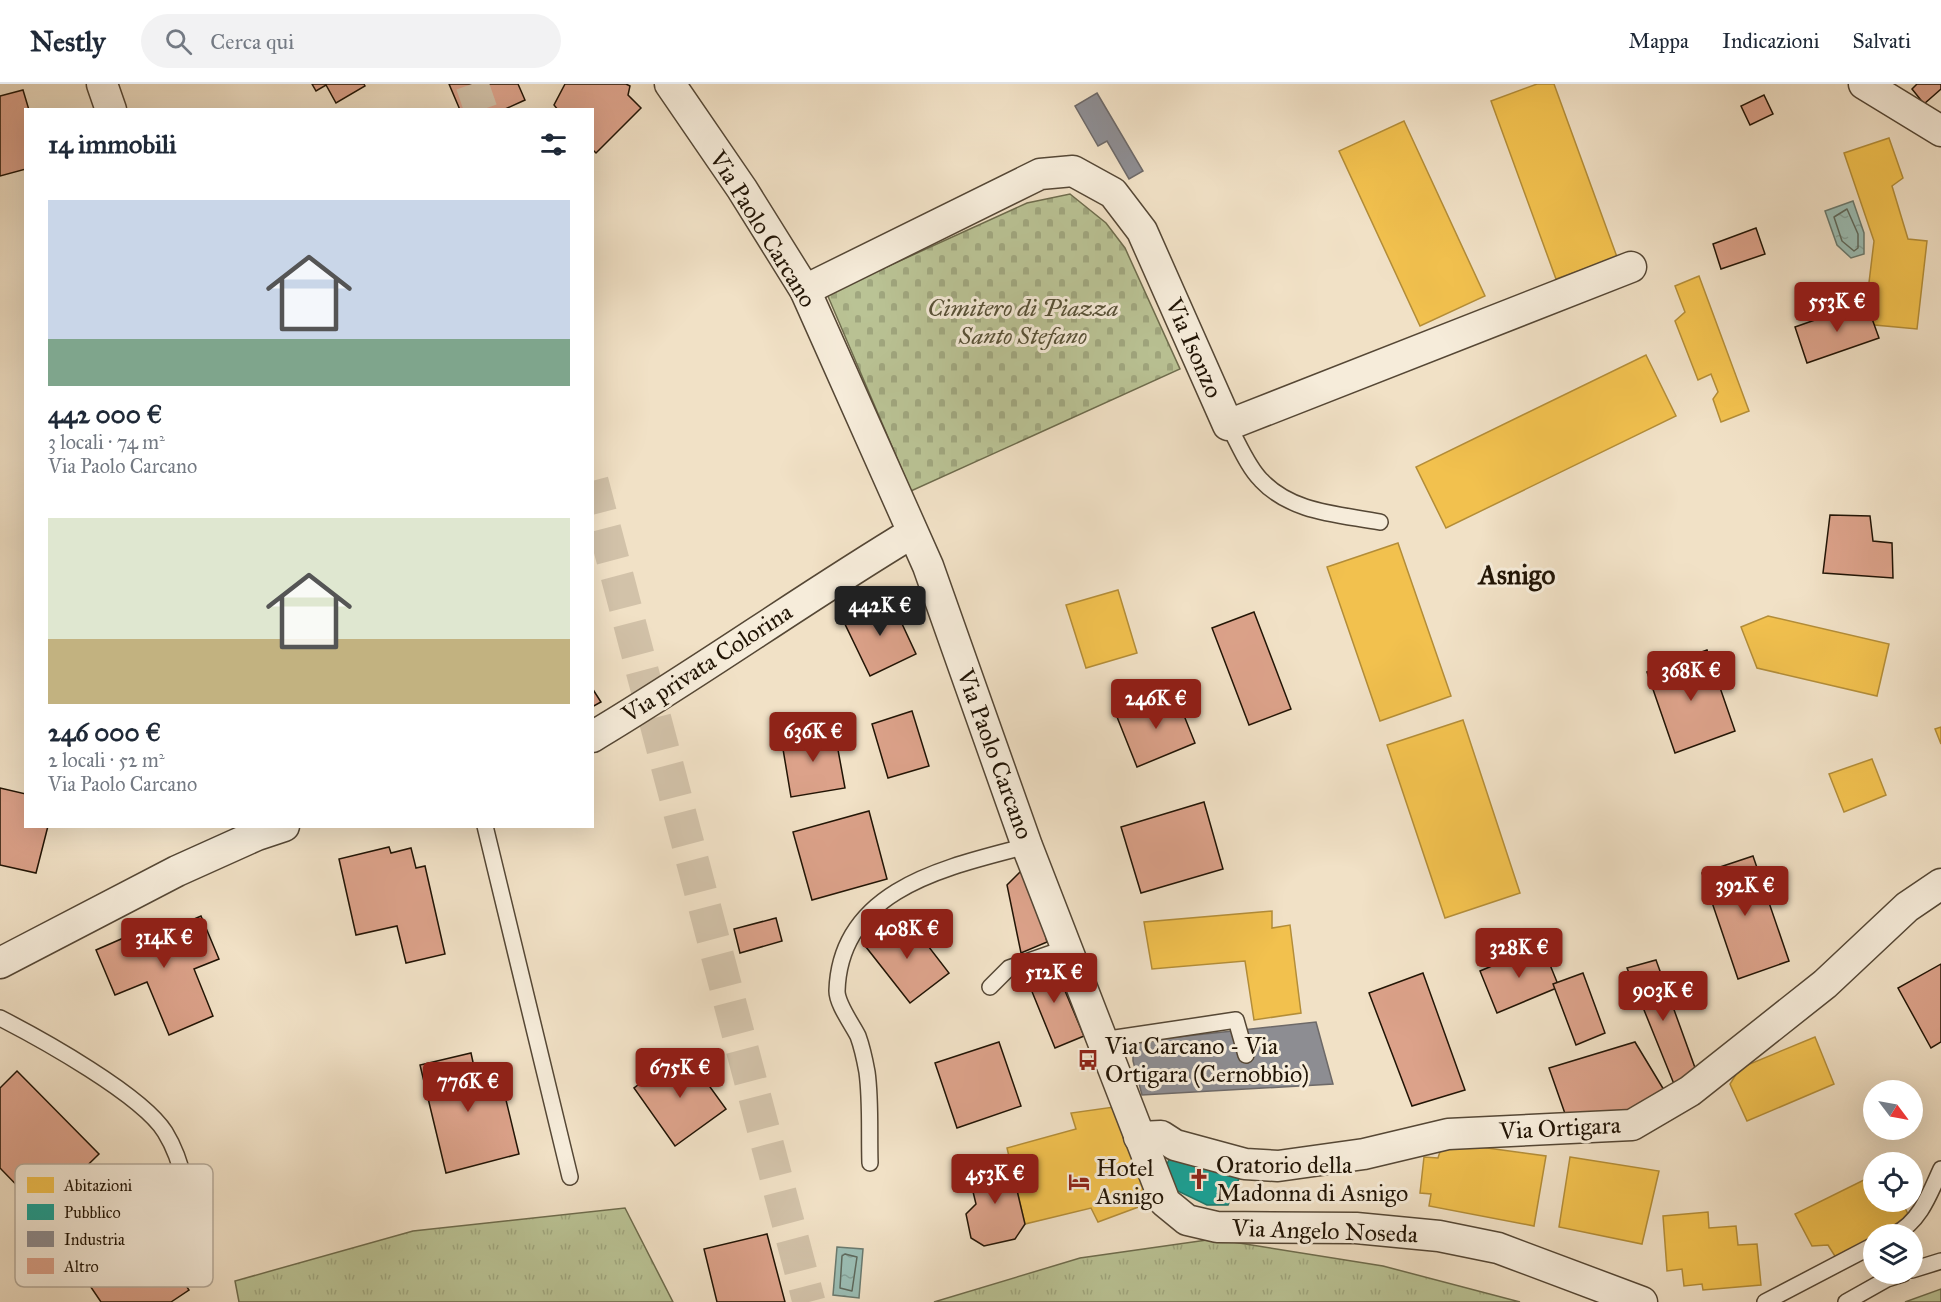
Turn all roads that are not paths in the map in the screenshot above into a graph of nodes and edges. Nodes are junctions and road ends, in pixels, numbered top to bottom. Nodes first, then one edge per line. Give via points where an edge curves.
1 (102, 84) edge
2 (670, 84) edge
3 (1864, 84) edge
4 (110, 108) edge
5 (1941, 131) edge
6 (1631, 267) dead end
7 (805, 290) junction
8 (1228, 424) junction
9 (1380, 522) dead end
10 (912, 533) junction
11 (594, 736) edge
12 (277, 828) edge
13 (485, 828) edge
14 (1027, 846) junction
15 (1941, 884) edge
16 (1066, 948) junction
17 (0, 963) edge
18 (990, 987) dead end
19 (0, 1018) edge
20 (1102, 1040) junction
21 (1246, 1055) dead end
22 (1139, 1137) junction
23 (870, 1163) dead end
24 (179, 1164) edge
25 (1941, 1169) edge
26 (570, 1177) dead end
27 (1179, 1213) joint
28 (1911, 1224) edge
29 (1863, 1251) edge
30 (1941, 1261) edge
31 (1923, 1267) edge
32 (1878, 1284) edge
33 (1642, 1302) edge
34 (1765, 1302) edge
35 (1846, 1302) edge

1 - 4 street
2 - 7 street, Via Paolo Carcano
3 - 5 street
6 - 8 street, Via Isonzo
7 - 8 street, Via Isonzo via 1040,174 1073,171 1113,194 1142,231
7 - 10 street, Via Paolo Carcano
8 - 9 lane via 1259,479 1276,494 1307,508
10 - 11 street, Via privata Colorina
10 - 14 street, Via Paolo Carcano via 928,566
12 - 17 street via 177,871
13 - 26 lane
14 - 16 street, Via Paolo Carcano
14 - 23 lane via 943,868 900,887 864,920 846,947 837,993 859,1039 867,1072
15 - 22 street, Via Ortigara via 1907,907 1825,984 1690,1091 1632,1125 1448,1134 1364,1154 1278,1166 1245,1164 1175,1145 1161,1136
16 - 18 lane via 1009,968
16 - 20 street, Via Paolo Carcano
19 - 24 lane via 33,1034 139,1103 165,1132
20 - 21 lane via 1236,1020
20 - 22 street, Via Paolo Carcano
22 - 27 street, Via Paolo Carcano via 1165,1202
25 - 28 lane
27 - 33 street, Via Angelo Noseda via 1187,1220 1217,1227 1356,1228 1439,1236 1498,1248
29 - 34 lane
30 - 31 lane
32 - 35 lane

